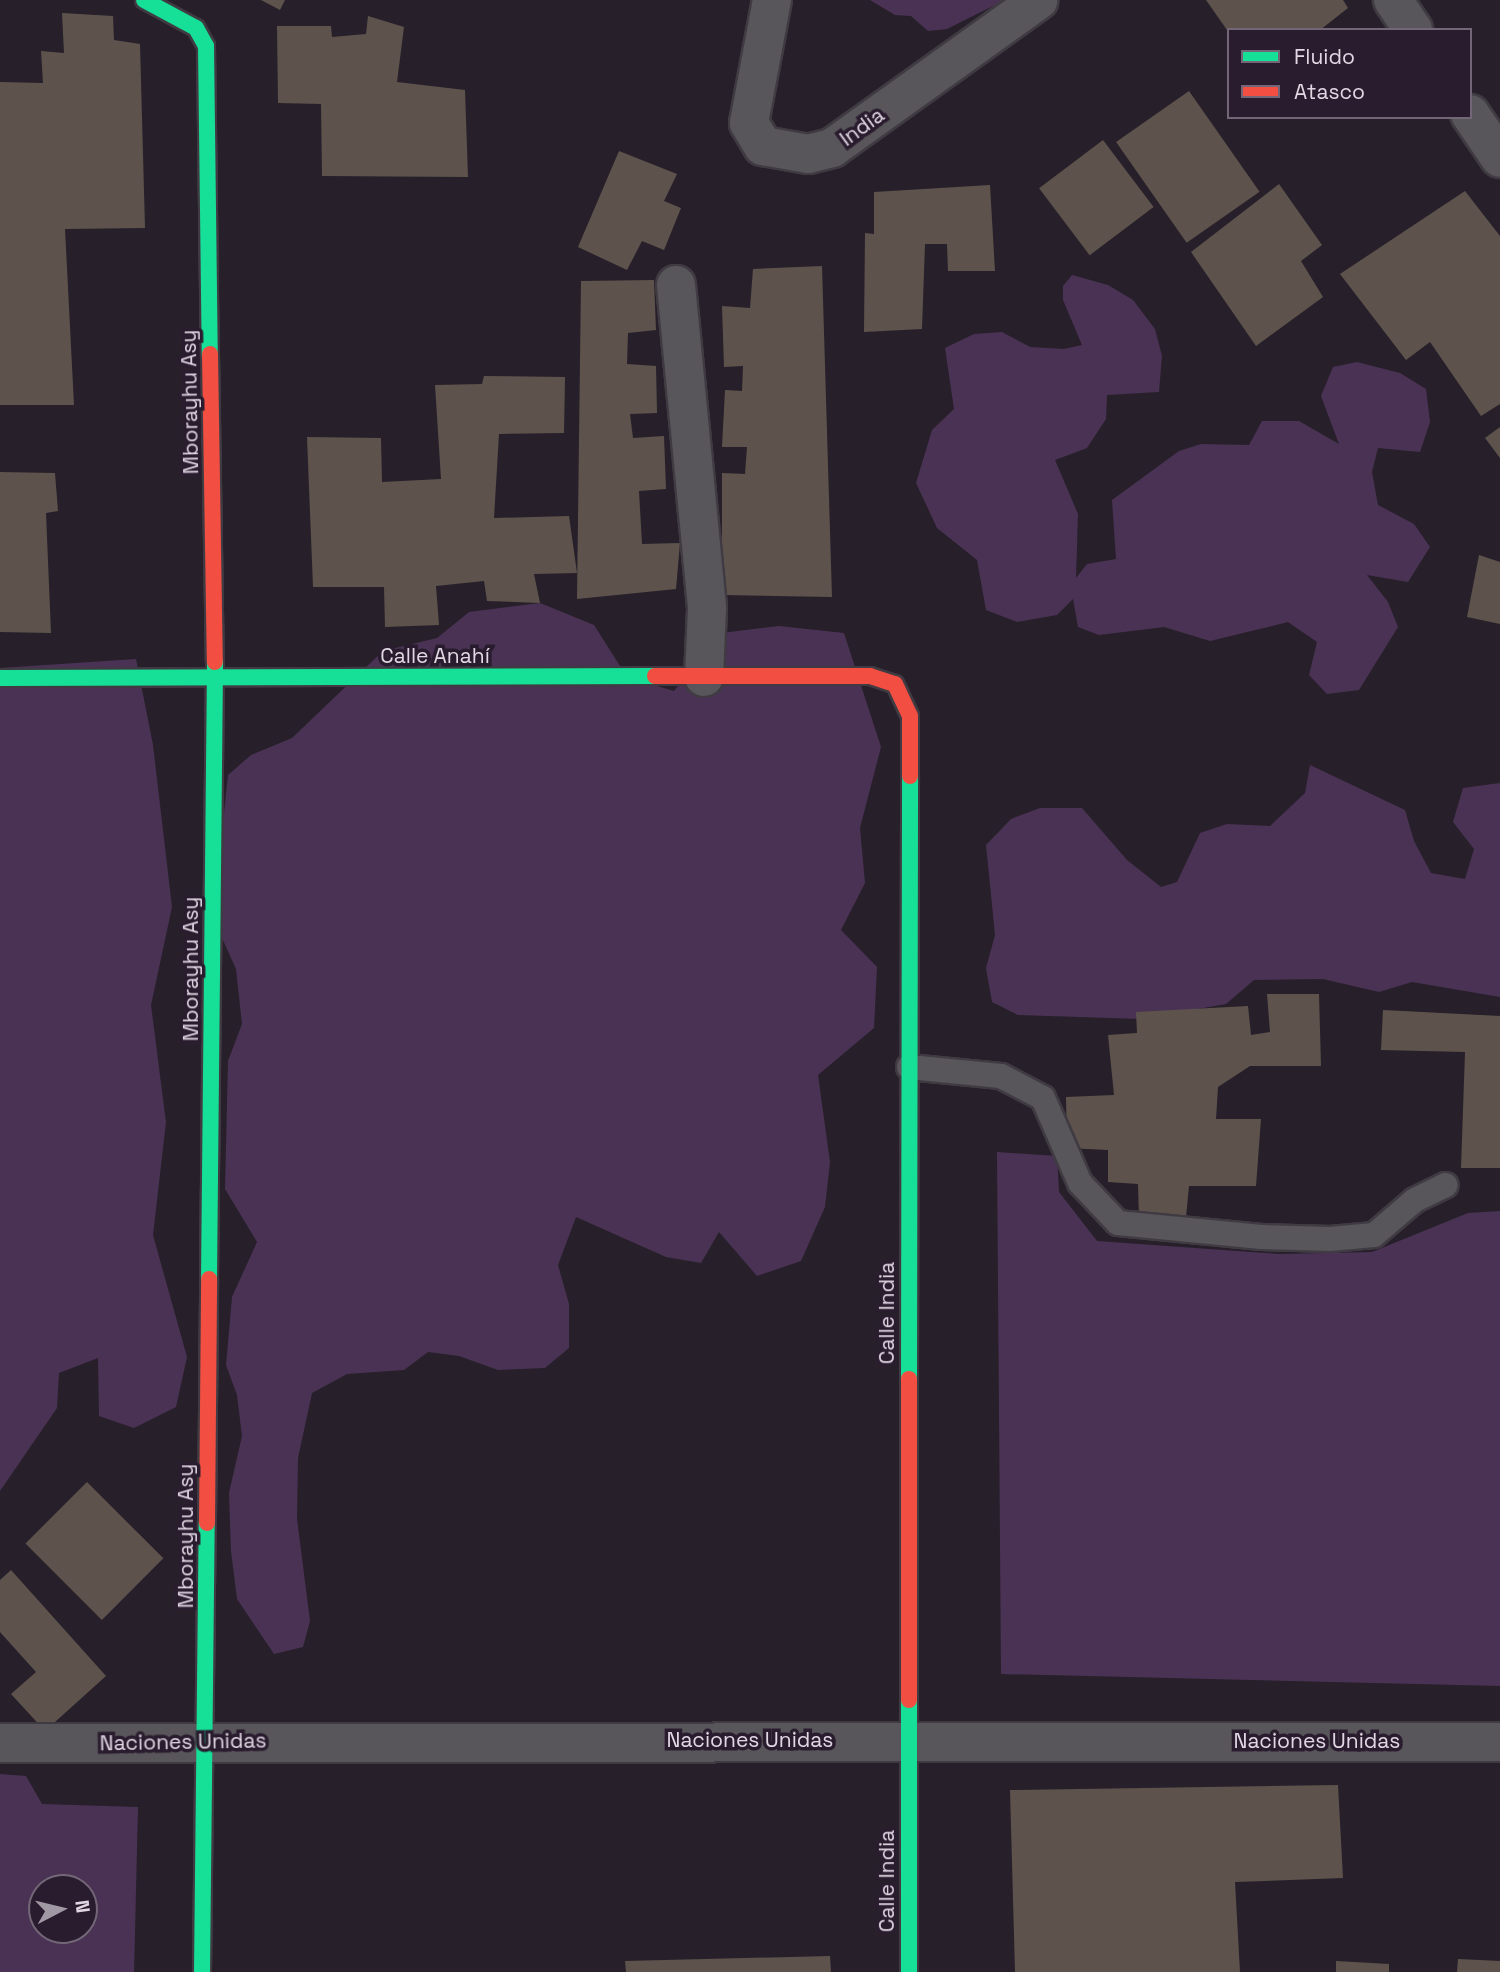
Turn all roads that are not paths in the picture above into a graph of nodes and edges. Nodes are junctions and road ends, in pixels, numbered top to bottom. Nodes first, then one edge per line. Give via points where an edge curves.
1 (144, 0) edge
2 (772, 0) edge
3 (1040, 0) edge
4 (1393, 0) edge
5 (1412, 28) edge
6 (1472, 117) edge
7 (1500, 158) edge
8 (676, 285) dead end
9 (870, 676) joint
10 (215, 677) junction
11 (704, 677) junction
12 (0, 678) edge
13 (909, 1067) junction
14 (1446, 1185) dead end
15 (907, 1740) junction
16 (205, 1741) junction
17 (1500, 1742) edge
18 (0, 1743) edge
19 (202, 1972) edge
20 (909, 1972) edge

1 - 10 street, Mborayhu Asy via 197,29 206,46
2 - 3 street, India via 749,123 763,146 808,154 832,148
4 - 5 street
6 - 7 street
8 - 11 street via 707,609
9 - 11 street, Calle Anahí
9 - 13 street, Calle India via 895,684 910,716
10 - 11 street, Calle Anahí
10 - 12 street, Calle Anahí
10 - 16 street, Mborayhu Asy
13 - 14 lane via 1001,1076 1043,1098 1080,1183 1118,1223 1261,1237 1330,1239 1374,1234 1415,1199
13 - 15 street, Calle India
15 - 16 street, Naciones Unidas
15 - 17 street, Naciones Unidas
15 - 20 street, Calle India
16 - 18 street, Naciones Unidas
16 - 19 street, Mborayhu Asy

